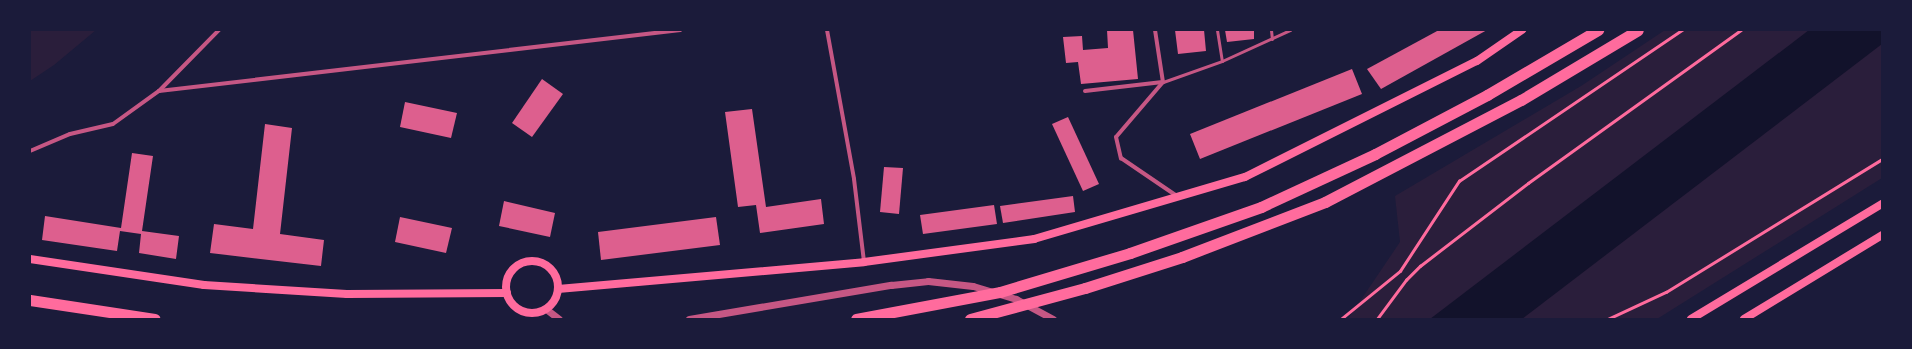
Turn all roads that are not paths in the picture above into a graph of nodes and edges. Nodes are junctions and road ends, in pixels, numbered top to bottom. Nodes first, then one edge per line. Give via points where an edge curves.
1 (218, 30) edge
2 (680, 30) edge
3 (827, 30) edge
4 (1155, 30) edge
5 (1217, 30) edge
6 (1271, 30) edge
7 (1290, 30) edge
8 (1522, 30) edge
9 (1598, 30) edge
10 (1638, 30) edge
11 (1272, 38) junction
12 (1222, 61) junction
13 (1162, 82) junction
14 (1085, 91) dead end
15 (159, 92) junction
16 (30, 151) edge
17 (1177, 197) junction
18 (1882, 204) edge
19 (1882, 235) edge
20 (30, 259) edge
21 (864, 262) junction
22 (558, 289) junction
23 (507, 293) junction
24 (30, 300) edge
25 (546, 309) junction
26 (155, 319) edge
27 (559, 319) edge
28 (689, 319) edge
29 (856, 319) edge
30 (970, 319) edge
31 (1053, 319) edge
32 (1691, 319) edge
33 (1744, 319) edge

1 - 15 street
2 - 15 street
3 - 21 street via 854,179
4 - 13 street
5 - 12 lane
6 - 11 lane
7 - 11 lane
8 - 17 main road via 1477,62 1245,177
9 - 29 highway via 1487,95 1375,154 1261,207 1130,253 1000,292
10 - 30 highway via 1521,100 1325,202 1182,257 1085,288
11 - 12 lane
12 - 13 lane
13 - 14 street
13 - 17 street via 1116,137 1121,158
15 - 16 street via 113,124 70,134
17 - 21 main road via 1034,239
18 - 32 main road
19 - 33 main road
20 - 23 main road via 204,285 347,294
21 - 22 main road
22 - 23 main road via 557,280 548,266 531,261 515,268 507,284
22 - 25 main road via 556,297
23 - 25 main road via 515,306 522,311 538,312
24 - 26 highway
25 - 27 street
28 - 31 street via 928,281 974,286 1016,299

